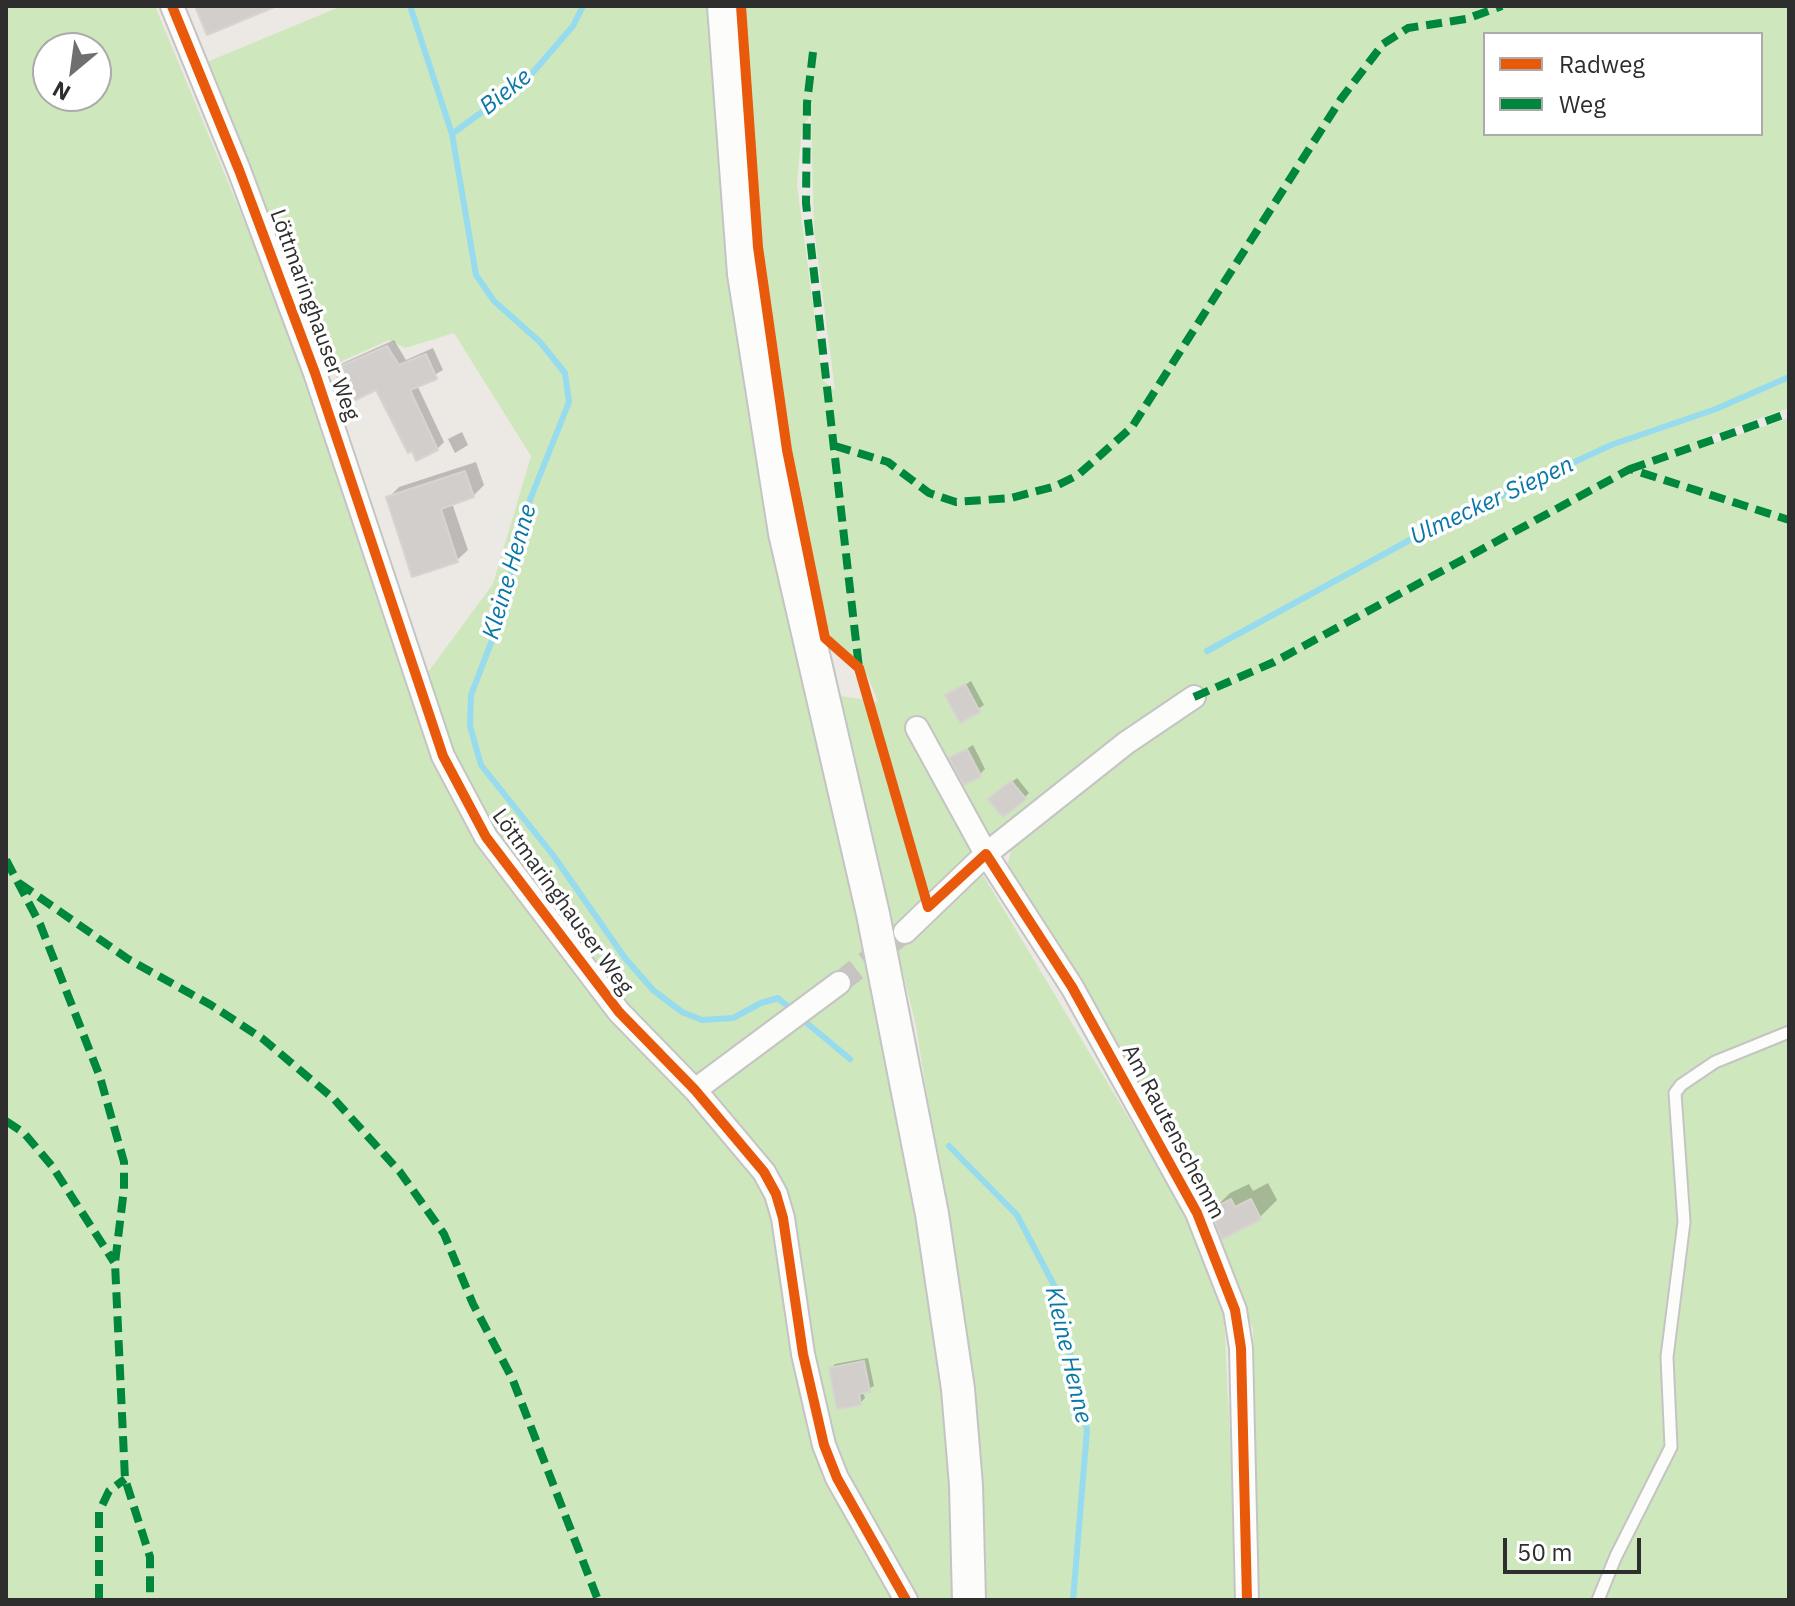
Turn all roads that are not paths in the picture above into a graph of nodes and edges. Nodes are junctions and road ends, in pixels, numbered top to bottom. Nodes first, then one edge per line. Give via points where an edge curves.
1 (172, 6) edge
2 (724, 6) edge
3 (1194, 697) dead end
4 (917, 728) dead end
5 (986, 854) junction
6 (905, 932) tunnel mouth
7 (839, 983) tunnel mouth
8 (1789, 1032) edge
9 (695, 1090) junction
10 (906, 1600) edge
11 (969, 1600) edge
12 (1247, 1600) edge
13 (1598, 1600) edge

1 - 9 street, Löttmaringhauser Weg via 315,373 454,779 486,837 619,1012
2 - 11 main road via 744,274 785,533 873,914 932,1214 958,1389
3 - 5 street via 1126,743
4 - 5 street
5 - 6 street
5 - 12 street, Am Rautenschemm via 1072,987 1197,1213 1235,1310 1241,1348
7 - 9 street
8 - 13 lane via 1715,1062 1675,1093 1684,1232 1667,1357 1671,1447
9 - 10 street, Löttmaringhauser Weg via 764,1172 776,1194 818,1427 837,1478

